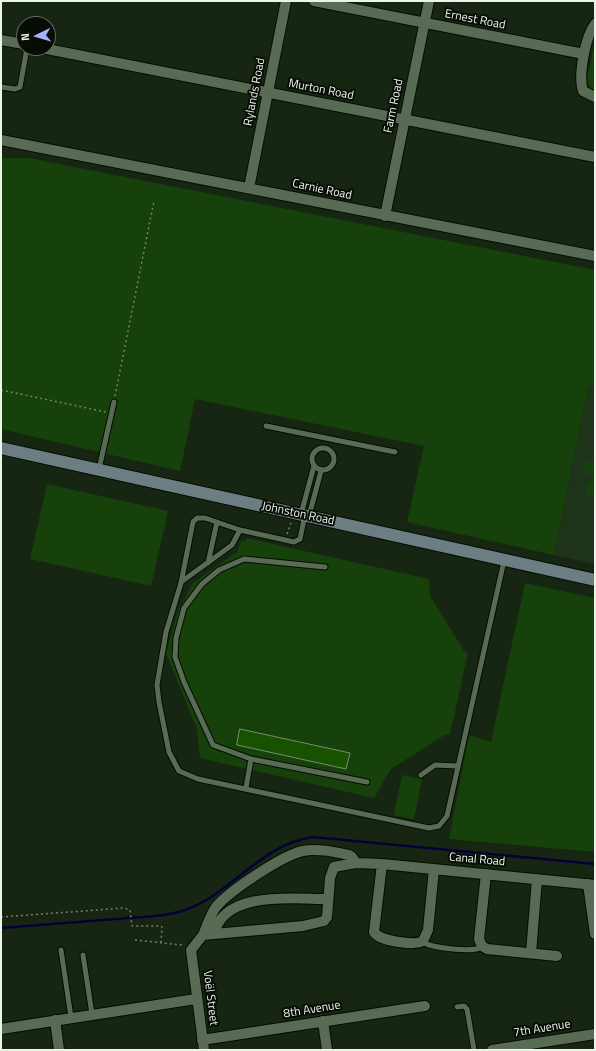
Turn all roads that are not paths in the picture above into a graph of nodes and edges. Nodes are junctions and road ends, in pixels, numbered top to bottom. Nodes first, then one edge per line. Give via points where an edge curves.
1 (286, 1) edge
2 (314, 1) edge
3 (429, 1) edge
4 (425, 23) junction
5 (595, 24) edge
6 (1, 40) edge
7 (16, 43) edge
8 (56, 51) edge
9 (584, 54) junction
10 (26, 56) edge
11 (1, 87) edge
12 (268, 92) junction
13 (595, 97) edge
14 (404, 119) junction
15 (1, 140) edge
16 (1, 147) edge
17 (44, 149) junction
18 (595, 157) edge
19 (249, 188) junction
20 (386, 216) junction
21 (595, 256) edge
22 (114, 402) road end
23 (266, 426) dead end
24 (328, 438) junction
25 (1, 448) edge
26 (326, 448) junction
27 (395, 452) dead end
28 (314, 466) junction
29 (99, 469) junction
30 (321, 471) junction
31 (302, 516) junction
32 (218, 522) junction
33 (240, 530) junction
34 (504, 560) junction
35 (208, 563) junction
36 (325, 567) dead end
37 (595, 580) edge
38 (181, 582) junction
39 (251, 759) junction
40 (458, 766) junction
41 (421, 776) dead end
42 (367, 782) dead end
43 (246, 788) junction
44 (356, 864) junction
45 (382, 864) junction
46 (434, 870) junction
47 (486, 874) junction
48 (537, 879) junction
49 (591, 885) edge
50 (327, 899) junction
51 (214, 934) junction
52 (595, 934) edge
53 (202, 935) junction
54 (421, 942) junction
55 (483, 947) junction
56 (61, 950) dead end
57 (530, 953) junction
58 (83, 955) dead end
59 (557, 956) dead end
60 (196, 998) junction
61 (425, 1006) dead end
62 (457, 1007) dead end
63 (92, 1014) junction
64 (71, 1017) junction
65 (55, 1020) junction
66 (323, 1021) junction
67 (1, 1028) edge
68 (595, 1034) edge
69 (202, 1040) junction
70 (59, 1050) edge
71 (204, 1050) edge
72 (327, 1050) edge
73 (474, 1050) edge
74 (492, 1050) edge

1 - 12 street, Rylands Road
2 - 4 street, Ernest Road
3 - 4 street, Farm Road
4 - 9 street, Ernest Road
4 - 14 street, Farm Road
5 - 9 street
6 - 7 street
8 - 12 street, Murton Road
9 - 13 street via 581,85 584,91
10 - 11 lane via 20,87
12 - 14 street, Murton Road
12 - 19 street, Rylands Road
14 - 18 street, Murton Road
14 - 20 street, Farm Road
15 - 17 street, Carnie Road
16 - 17 street, Carnie Road
17 - 19 street, Carnie Road
19 - 20 street, Carnie Road
20 - 21 street, Carnie Road
22 - 29 lane
23 - 24 lane
24 - 26 lane
24 - 27 lane
25 - 29 street, Johnston Road
26 - 28 lane via 314,453
26 - 30 lane via 333,453 335,462 330,469
28 - 30 lane
28 - 31 lane
29 - 31 street, Johnston Road
30 - 31 lane
31 - 33 lane via 300,539 294,542
31 - 34 street, Johnston Road
32 - 33 lane
32 - 35 lane
32 - 38 lane via 205,518 197,518 193,522
33 - 35 lane via 232,545
34 - 37 street, Johnston Road
34 - 40 lane
35 - 38 lane
36 - 39 lane via 244,559 219,570 202,584 184,608 176,638 175,658 204,729 213,745
38 - 43 lane via 166,632 157,685 169,752 179,771 198,779
39 - 42 lane
39 - 43 lane
40 - 41 lane via 435,764
40 - 43 lane via 445,820 433,828
44 - 45 street, Canal Road
44 - 50 street, Canal Road via 332,869
44 - 53 street via 349,855 332,852 308,850 287,856 218,905
45 - 46 street, Canal Road
45 - 54 street via 375,934 386,939
46 - 47 street, Canal Road
46 - 54 street via 428,930
47 - 48 street, Canal Road
47 - 55 street via 480,939
48 - 49 street, Canal Road
48 - 57 street
49 - 52 street
50 - 51 street via 276,899 246,903 233,909 219,921
50 - 51 street via 326,917 318,923
51 - 53 street
53 - 60 street, Voël Street via 191,950
54 - 55 lane via 432,946 471,950
55 - 57 street
56 - 64 lane
57 - 59 street
58 - 63 lane
60 - 63 street
60 - 69 street, Voël Street
61 - 66 street, 8th Avenue
62 - 73 lane via 464,1006 467,1009
63 - 64 street
64 - 65 street
65 - 67 street
65 - 70 street
66 - 69 street, 8th Avenue
66 - 72 street
68 - 74 street, 7th Avenue
69 - 71 street, Voël Street

